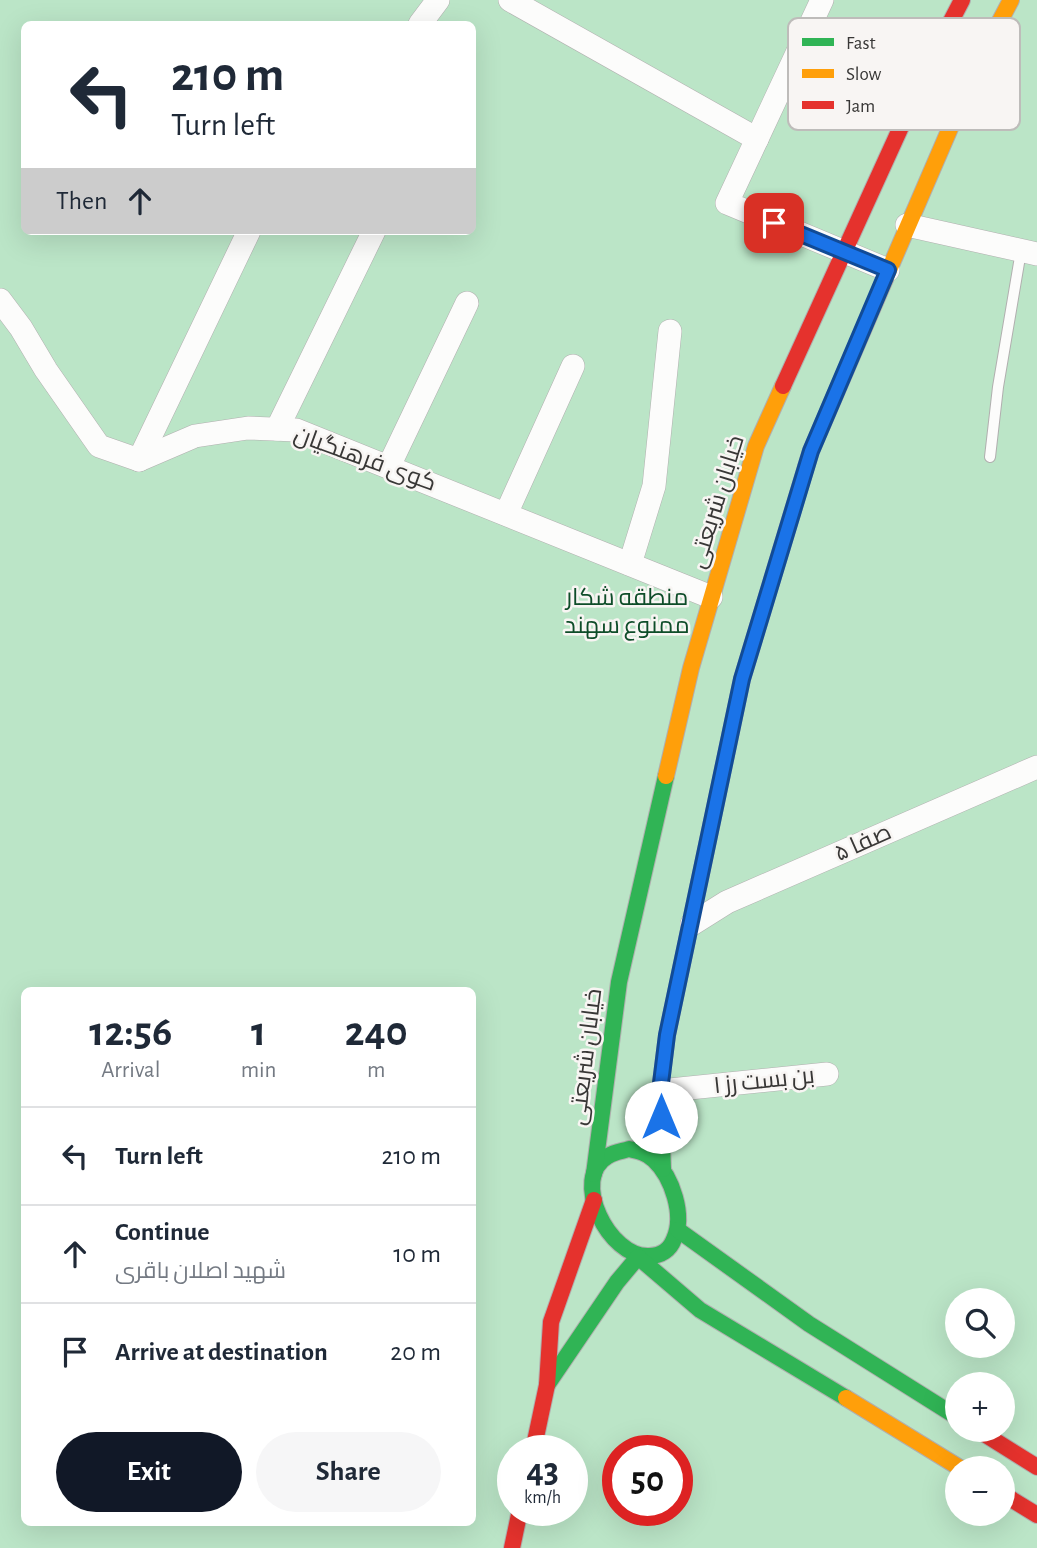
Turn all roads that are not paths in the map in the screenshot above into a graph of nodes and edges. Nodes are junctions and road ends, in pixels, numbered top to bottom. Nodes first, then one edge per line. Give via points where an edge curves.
1 (438, 0) edge
2 (510, 0) edge
3 (822, 0) edge
4 (962, 0) edge
5 (1011, 0) edge
6 (814, 18) edge
7 (954, 18) edge
8 (1002, 18) edge
9 (422, 21) edge
10 (788, 73) edge
11 (901, 130) edge
12 (949, 130) edge
13 (757, 139) junction
14 (907, 225) junction
15 (247, 235) edge
16 (372, 235) edge
17 (1029, 252) edge
18 (843, 253) junction
19 (888, 270) junction
20 (0, 300) edge
21 (467, 303) dead end
22 (670, 331) dead end
23 (573, 366) dead end
24 (278, 429) junction
25 (990, 457) dead end
26 (139, 460) junction
27 (389, 466) junction
28 (506, 514) junction
29 (630, 564) junction
30 (711, 597) junction
31 (1037, 767) edge
32 (692, 924) junction
33 (827, 1074) dead end
34 (660, 1091) junction
35 (663, 1169) junction
36 (594, 1174) junction
37 (594, 1200) junction
38 (678, 1230) junction
39 (638, 1257) junction
40 (547, 1385) junction
41 (945, 1410) edge
42 (536, 1435) edge
43 (997, 1442) edge
44 (945, 1458) edge
45 (1037, 1467) edge
46 (1015, 1501) edge
47 (1037, 1515) edge
48 (517, 1526) edge
49 (512, 1548) edge

1 - 9 street
2 - 13 street
3 - 6 street
4 - 7 main road, خیابان شریعتی
5 - 8 main road
10 - 13 street
11 - 18 main road, خیابان شریعتی
12 - 14 main road
13 - 18 street via 727,203
14 - 17 street
14 - 19 main road
15 - 26 street
16 - 24 street
17 - 25 lane via 998,387
18 - 19 street
18 - 30 main road, خیابان شریعتی via 756,446
19 - 32 main road via 811,451 735,677
20 - 26 street via 99,446
21 - 27 street
22 - 29 street via 654,486
23 - 28 street
24 - 26 street, کوی فرهنگیان via 248,428 195,436
24 - 27 street, کوی فرهنگیان via 296,430
27 - 28 street, کوی فرهنگیان
28 - 29 street, کوی فرهنگیان
29 - 30 street, کوی فرهنگیان
30 - 36 main road, خیابان شریعتی via 619,982
31 - 32 street, صفا ۵ via 727,902
32 - 34 main road via 667,1035
33 - 34 street, بن بست رز ۱
34 - 35 main road
35 - 36 main road via 652,1158 629,1149 614,1150 597,1164
35 - 38 main road via 678,1212
36 - 37 main road
37 - 39 main road via 612,1239
37 - 40 main road via 551,1322
38 - 39 main road via 668,1252
38 - 41 main road via 806,1329
39 - 40 main road
39 - 44 main road via 700,1310 788,1357
40 - 42 main road
43 - 45 main road
46 - 47 main road
48 - 49 main road

